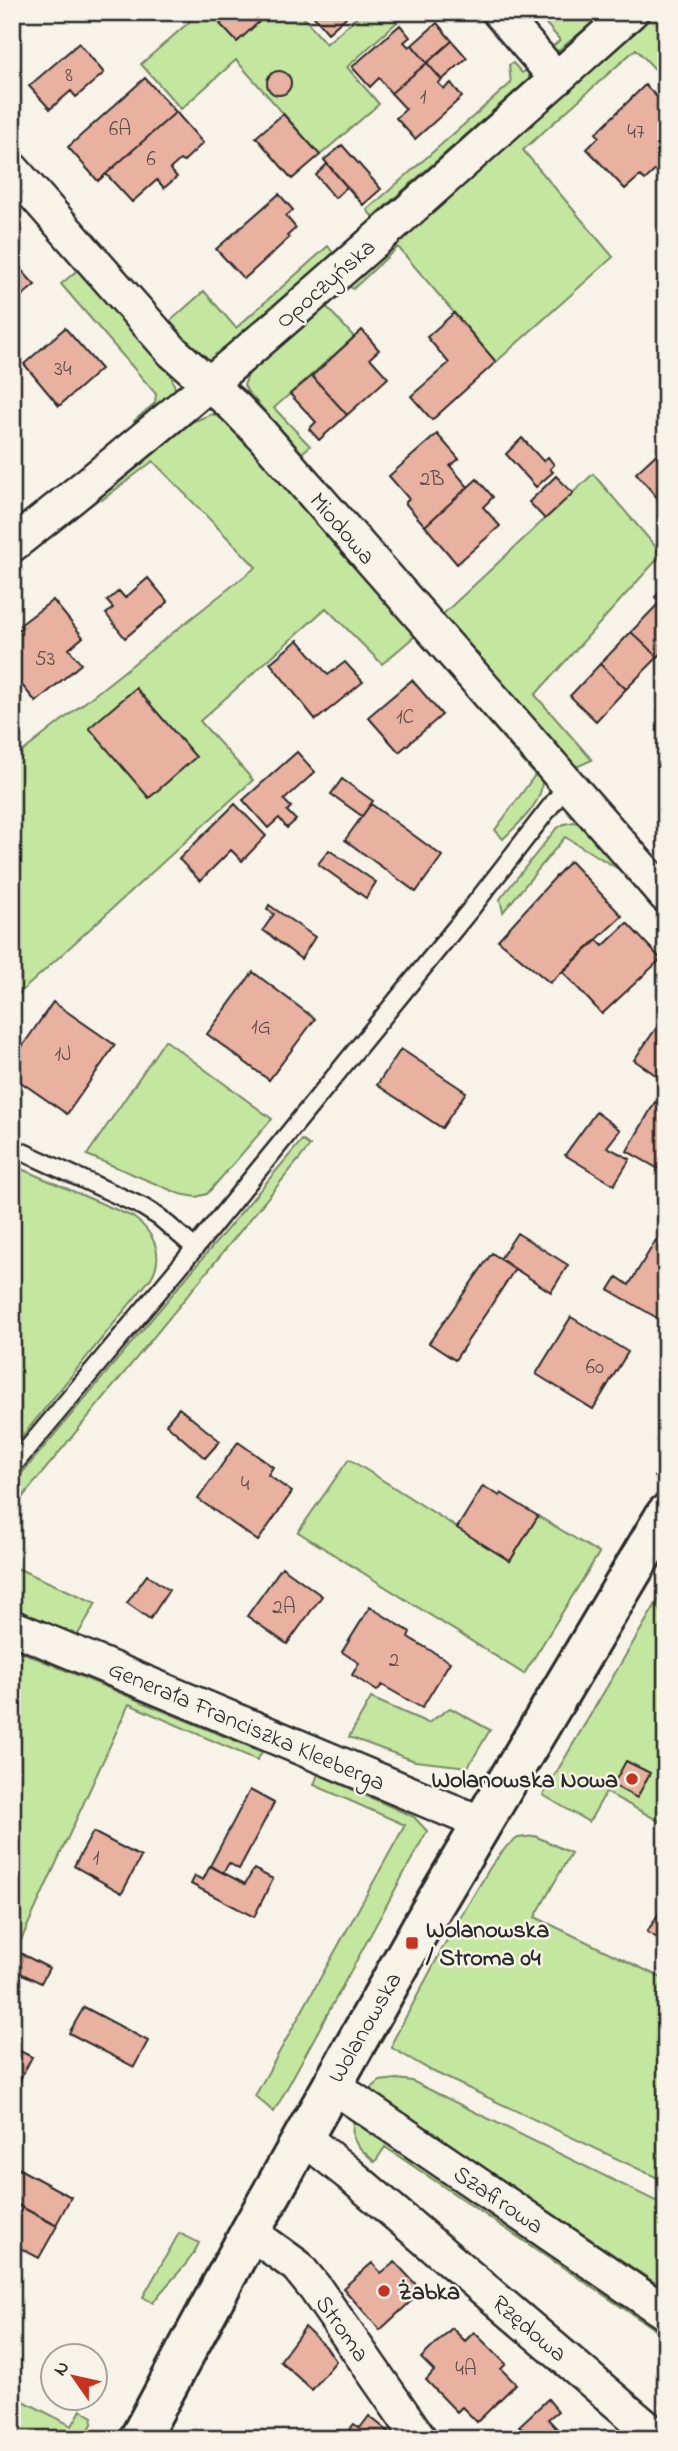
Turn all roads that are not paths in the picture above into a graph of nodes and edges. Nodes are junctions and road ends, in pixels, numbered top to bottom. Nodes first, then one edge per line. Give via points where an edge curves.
1 (499, 12) edge
2 (631, 12) edge
3 (557, 79) junction
4 (12, 169) edge
5 (210, 384) junction
6 (12, 545) edge
7 (567, 785) junction
8 (666, 896) edge
9 (12, 1147) edge
10 (195, 1248) junction
11 (12, 1468) edge
12 (666, 1514) edge
13 (12, 1627) edge
14 (481, 1823) junction
15 (332, 2085) junction
16 (303, 2137) junction
17 (250, 2232) junction
18 (666, 2313) edge
19 (139, 2439) edge
20 (420, 2439) edge
21 (660, 2439) edge

1 - 3 street
2 - 3 street, Opoczyńska
3 - 5 street, Opoczyńska
4 - 5 street, Miodowa via 173,352
5 - 6 street, Opoczyńska
5 - 7 street, Miodowa via 262,435
7 - 8 street, Miodowa
7 - 10 lane
9 - 10 lane via 143,1207
10 - 11 lane
12 - 14 street, Wolanowska
13 - 14 street, Generała Franciszka Kleeberga
14 - 15 street, Wolanowska
15 - 16 street, Wolanowska
15 - 18 street, Szafirowa
16 - 17 street, Wolanowska
16 - 21 street, Rzędowa
17 - 19 street, Wolanowska
17 - 20 street, Stroma via 297,2266

